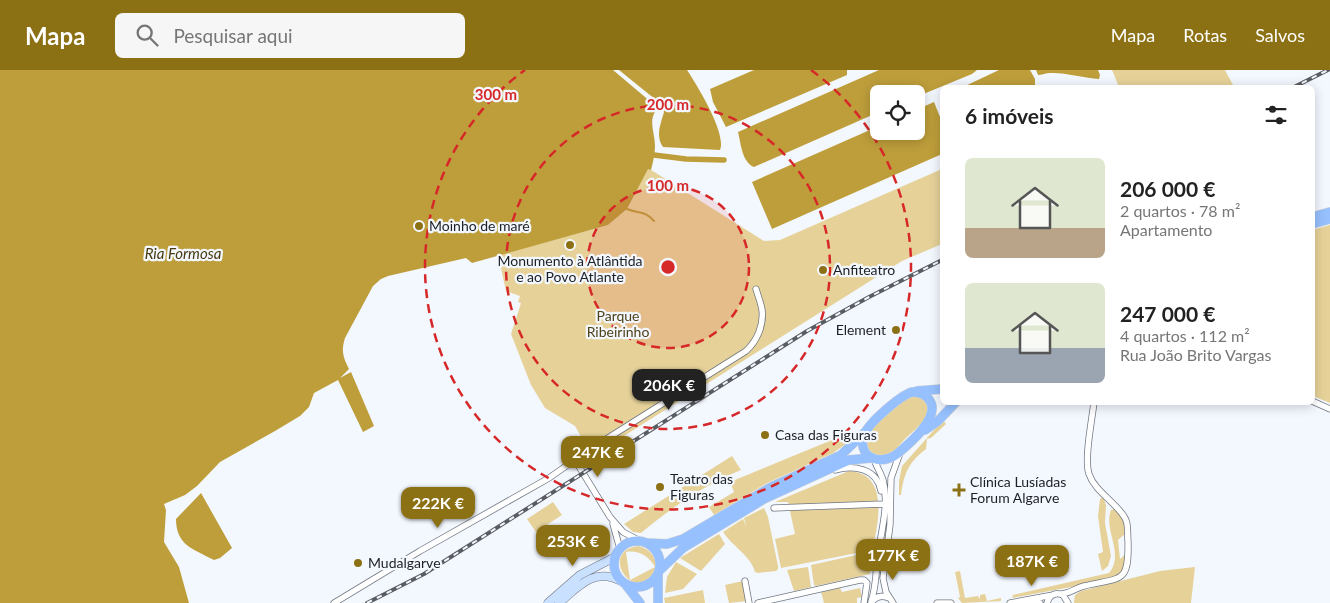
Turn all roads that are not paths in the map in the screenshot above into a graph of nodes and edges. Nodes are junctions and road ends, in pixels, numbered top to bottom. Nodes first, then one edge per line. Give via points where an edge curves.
1 (1330, 212) edge
2 (1315, 216) edge
3 (1330, 219) edge
4 (1315, 223) edge
5 (756, 290) dead end
6 (940, 389) edge
7 (912, 392) junction
8 (1315, 402) edge
9 (953, 405) edge
10 (1094, 405) edge
11 (1330, 409) edge
12 (865, 432) junction
13 (920, 433) junction
14 (900, 451) junction
15 (872, 458) junction
16 (575, 460) junction
17 (823, 470) junction
18 (883, 506) junction
19 (774, 508) dead end
20 (610, 518) junction
21 (644, 542) junction
22 (617, 553) junction
23 (659, 573) junction
24 (745, 581) dead end
25 (624, 583) junction
26 (1056, 594) junction
27 (784, 600) edge
28 (892, 601) edge
29 (1017, 601) junction
30 (334, 603) edge
31 (548, 603) edge
32 (559, 603) edge
33 (640, 603) edge
34 (658, 603) edge
35 (750, 603) edge
36 (758, 603) edge
37 (869, 603) edge
38 (936, 603) edge
39 (951, 603) edge
40 (1010, 603) edge
41 (1040, 603) edge
42 (1047, 603) edge
43 (1068, 603) edge

1 - 2 main road
3 - 4 main road
5 - 16 street via 762,319 751,346
6 - 7 main road
7 - 12 main road via 901,396
7 - 13 main road via 927,396 932,408 930,418
8 - 11 street
9 - 13 main road
10 - 26 street via 1088,472 1125,518 1128,565 1118,578
12 - 15 main road via 864,448
12 - 21 main road via 841,455 781,482 684,539 667,544
13 - 14 main road
14 - 15 main road via 892,458
14 - 28 street via 891,478 890,525 883,570 883,583
15 - 17 main road via 849,460
15 - 18 street via 882,479
16 - 20 street
16 - 30 street
17 - 18 street via 848,466 864,469 880,486
17 - 23 main road via 764,499 690,544
18 - 19 street
18 - 37 street via 875,591
20 - 21 street via 623,532
20 - 22 street via 616,532
21 - 22 main road via 628,543
21 - 23 main road via 657,553
22 - 25 main road via 614,570
22 - 31 main road via 580,575
23 - 25 main road via 648,585 641,587
23 - 34 main road
24 - 35 street
25 - 32 main road via 613,577 596,576
25 - 33 main road
26 - 29 street
26 - 42 street
26 - 43 street via 1065,597
27 - 36 street
27 - 37 street via 864,580
28 - 37 street via 886,596 877,597
29 - 40 street
29 - 41 street
38 - 39 street

